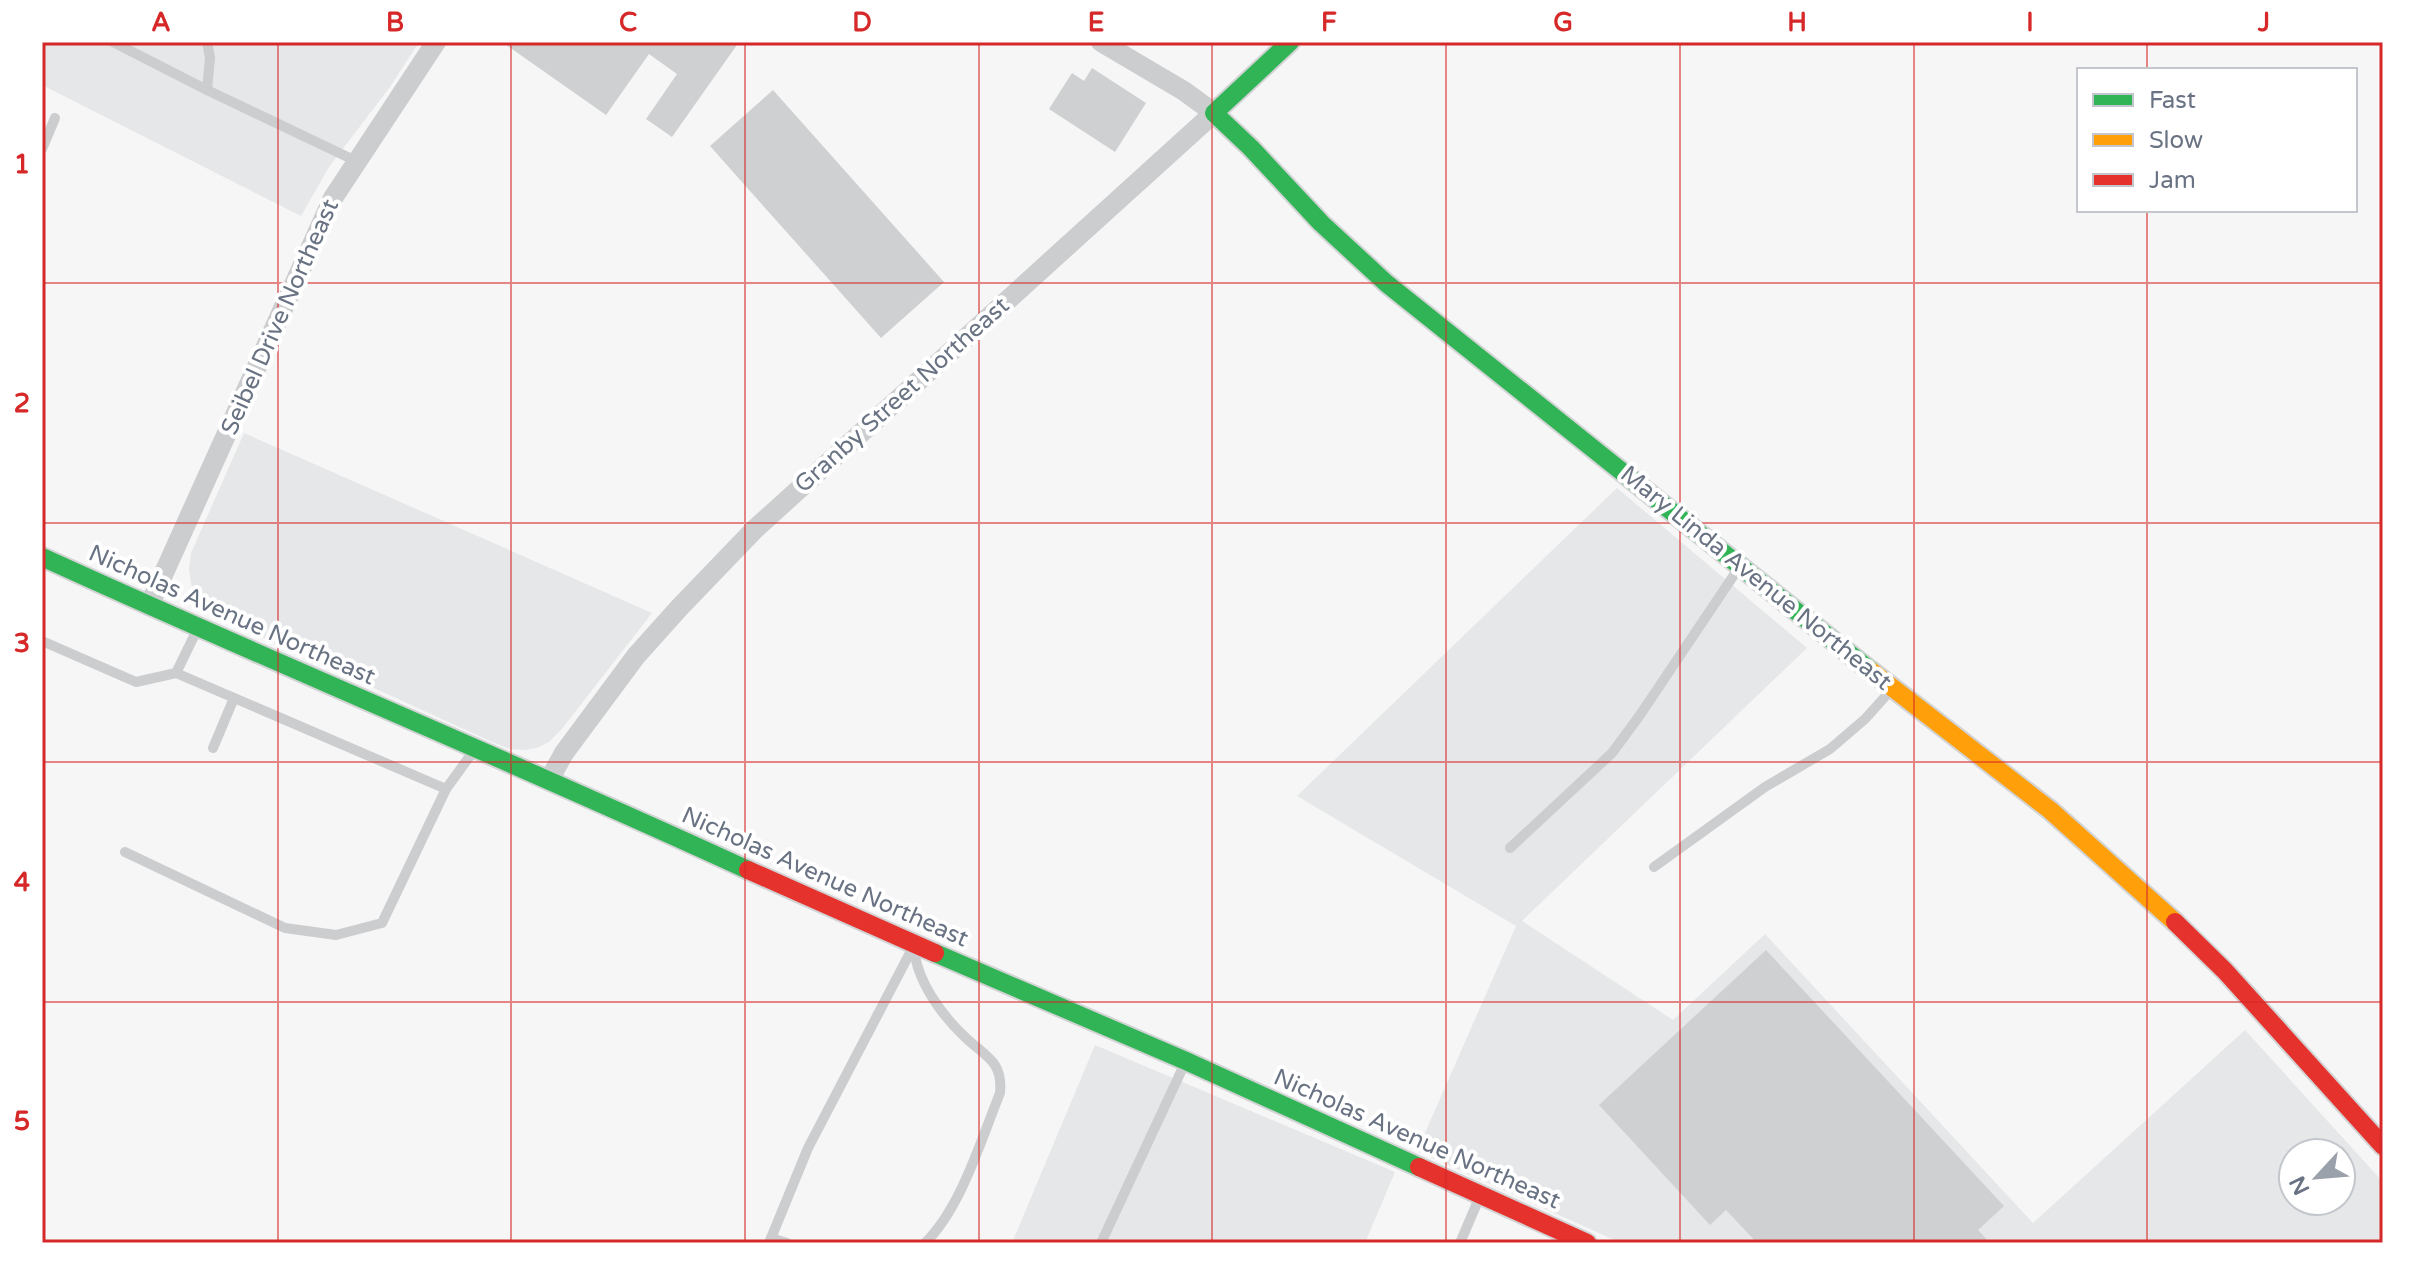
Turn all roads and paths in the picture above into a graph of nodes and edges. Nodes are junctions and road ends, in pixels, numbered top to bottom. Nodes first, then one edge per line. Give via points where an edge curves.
1 (113, 42) edge
2 (207, 42) edge
3 (436, 42) edge
4 (1101, 42) edge
5 (1290, 42) edge
6 (207, 90) junction
7 (1214, 113) junction
8 (55, 118) dead end
9 (42, 149) edge
10 (356, 161) junction
11 (42, 557) edge
12 (1740, 566) junction
13 (149, 606) junction
14 (198, 628) junction
15 (42, 641) edge
16 (176, 673) junction
17 (1893, 688) junction
18 (234, 698) junction
19 (213, 748) dead end
20 (475, 748) junction
21 (549, 780) junction
22 (446, 789) junction
23 (1510, 848) dead end
24 (125, 852) dead end
25 (1654, 867) dead end
26 (914, 945) junction
27 (1186, 1061) junction
28 (2383, 1146) edge
29 (1481, 1194) junction
30 (770, 1240) edge
31 (787, 1243) edge
32 (925, 1243) edge
33 (1101, 1243) edge
34 (1460, 1243) edge
35 (1587, 1243) edge

1 - 6 lane
2 - 6 lane
3 - 10 street, Seibel Drive Northeast
4 - 7 street, Mary Linda Avenue Northeast
5 - 7 street, Granby Street Northeast
6 - 10 lane
7 - 12 street, Mary Linda Avenue Northeast via 1386,283
7 - 21 street, Granby Street Northeast via 755,529 636,656
8 - 9 lane
10 - 13 street, Seibel Drive Northeast via 313,238
11 - 13 street, Nicholas Avenue Northeast
12 - 17 street, Mary Linda Avenue Northeast
12 - 23 lane via 1612,753
13 - 14 street, Nicholas Avenue Northeast
14 - 16 lane
14 - 20 street, Nicholas Avenue Northeast
15 - 16 lane via 136,682
16 - 18 lane
17 - 25 lane via 1830,749 1765,787
17 - 28 street, Mary Linda Avenue Northeast via 2050,810 2155,902 2225,971
18 - 19 lane
18 - 22 lane
20 - 21 street, Nicholas Avenue Northeast
20 - 22 lane
21 - 26 street, Nicholas Avenue Northeast
22 - 24 lane via 382,923 336,935 285,928
26 - 27 street, Nicholas Avenue Northeast
26 - 30 lane via 808,1148
26 - 32 lane via 929,990 949,1020 992,1059 1001,1083 960,1192
27 - 29 street, Nicholas Avenue Northeast
27 - 33 lane
29 - 34 lane
29 - 35 street, Nicholas Avenue Northeast
30 - 31 lane

